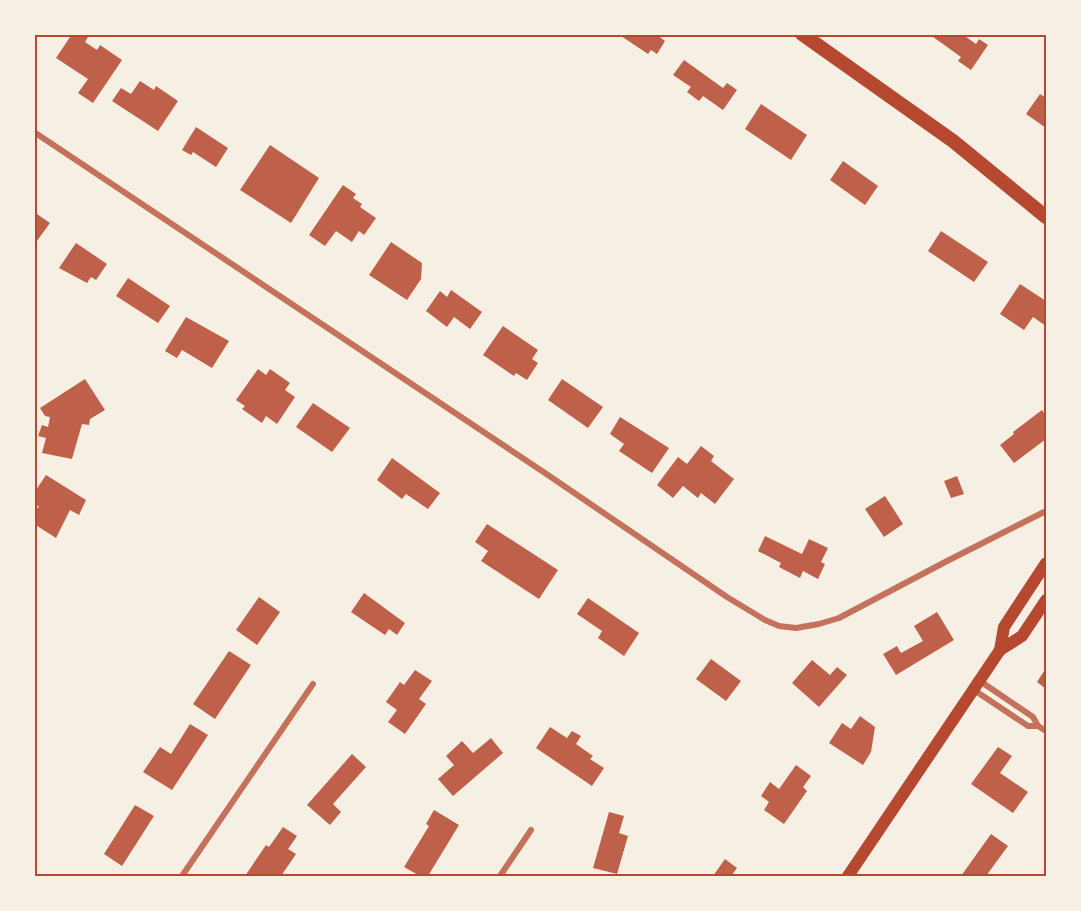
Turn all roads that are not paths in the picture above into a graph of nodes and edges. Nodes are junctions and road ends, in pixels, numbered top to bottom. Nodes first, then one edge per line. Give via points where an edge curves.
1 (802, 34) edge
2 (34, 132) edge
3 (1047, 217) edge
4 (1047, 511) edge
5 (1047, 563) edge
6 (1047, 600) edge
7 (1000, 650) junction
8 (313, 684) dead end
9 (977, 686) junction
10 (1038, 726) junction
11 (1047, 731) edge
12 (531, 830) dead end
13 (182, 876) edge
14 (500, 876) edge
15 (848, 876) edge

1 - 3 main road via 953,141
2 - 4 street via 727,597 779,626 796,628 839,618
5 - 7 main road via 1004,627
6 - 7 main road via 1022,636
7 - 9 main road
8 - 13 street
9 - 10 street via 1033,717
9 - 10 street via 1028,726
9 - 15 main road
10 - 11 street
12 - 14 street

